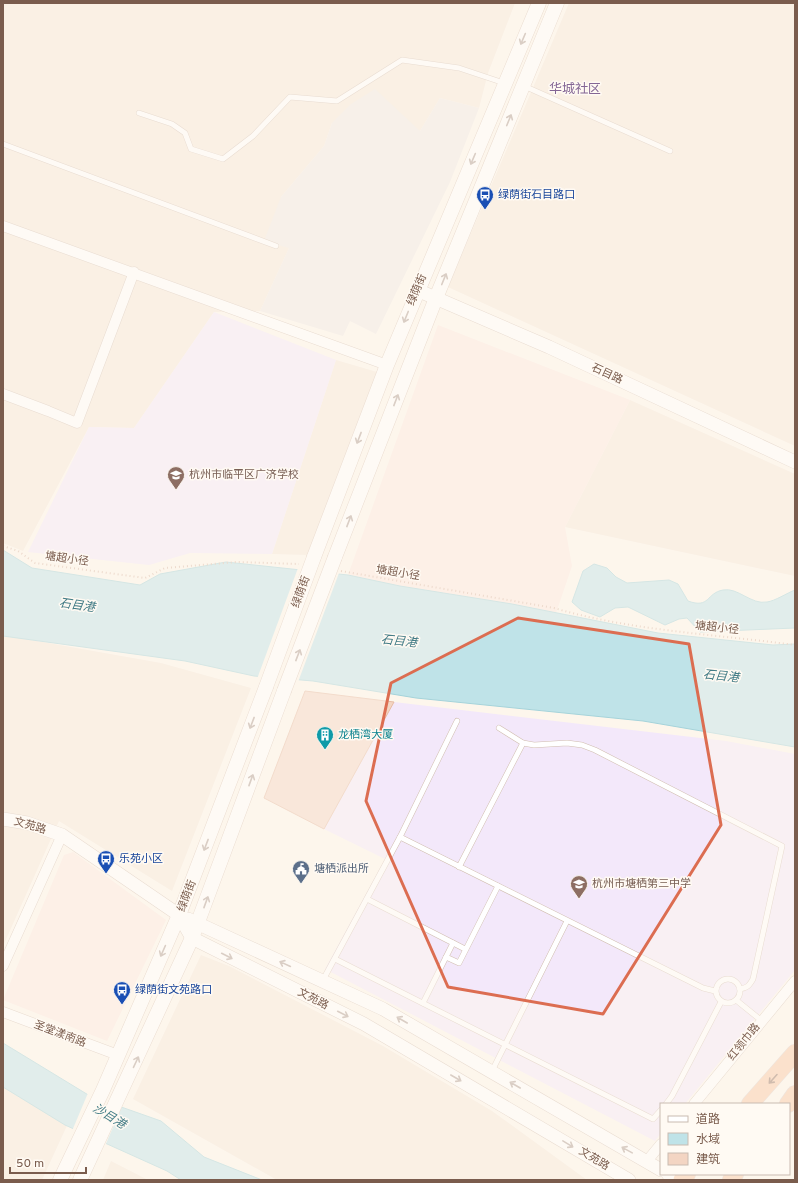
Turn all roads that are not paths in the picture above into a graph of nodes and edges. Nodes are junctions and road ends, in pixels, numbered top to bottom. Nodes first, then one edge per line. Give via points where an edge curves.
1 (538, 3) edge
2 (557, 3) edge
3 (504, 84) junction
4 (523, 86) junction
5 (139, 113) dead end
6 (3, 144) edge
7 (670, 152) dead end
8 (3, 226) edge
9 (276, 246) dead end
10 (134, 272) junction
11 (417, 290) junction
12 (436, 298) junction
13 (387, 365) junction
14 (3, 394) edge
15 (795, 462) edge
16 (457, 721) dead end
17 (499, 728) dead end
18 (523, 743) junction
19 (3, 819) edge
20 (62, 835) junction
21 (400, 837) junction
22 (459, 867) junction
23 (498, 886) junction
24 (367, 899) junction
25 (179, 915) junction
26 (567, 921) junction
27 (198, 924) junction
28 (192, 938) junction
29 (453, 943) junction
30 (465, 949) junction
31 (446, 957) junction
32 (335, 959) junction
33 (3, 966) edge
34 (323, 981) junction
35 (795, 981) edge
36 (740, 989) junction
37 (715, 991) junction
38 (736, 1000) junction
39 (721, 1002) junction
40 (423, 1003) junction
41 (3, 1012) edge
42 (762, 1021) junction
43 (505, 1045) junction
44 (795, 1053) edge
45 (118, 1055) junction
46 (492, 1072) junction
47 (795, 1094) edge
48 (667, 1103) edge
49 (695, 1103) edge
50 (751, 1103) edge
51 (789, 1103) edge
52 (660, 1111) edge
53 (660, 1145) edge
54 (647, 1161) junction
55 (660, 1169) edge
56 (60, 1180) edge
57 (80, 1180) edge
58 (629, 1180) edge

1 -> 3 main road, 绿荫街
2 - 4 main road, 绿荫街
3 - 5 lane via 459,68 402,60 337,101 290,97 253,136 223,159 191,149 185,133 172,124
3 -> 11 main road, 绿荫街
4 - 7 lane
12 -> 4 main road, 绿荫街
6 - 9 lane
8 - 10 street
10 - 13 street
10 - 14 street via 77,423
11 - 12 street, 石目路
11 -> 13 main road, 绿荫街
12 - 15 street, 石目路 via 556,350
27 -> 12 main road, 绿荫街, bridge via 284,691
13 -> 25 main road, 绿荫街, bridge
16 - 21 lane
17 - 18 lane
18 - 22 lane
18 - 36 lane via 567,743 595,750 782,846 753,979 749,986
19 - 20 street, 文苑路 via 27,823
20 - 25 street, 文苑路
20 - 33 street
21 - 22 lane
21 - 24 lane
22 - 23 lane
23 - 26 lane
23 - 30 lane
24 - 29 lane
24 - 32 lane
25 - 27 street
25 - 28 street, 文苑路
25 -> 45 main road, 绿荫街
26 - 37 lane via 703,988
26 - 43 lane
27 - 28 main road, 绿荫街
34 -> 27 street
57 -> 28 main road, 绿荫街
28 -> 58 street, 文苑路 via 364,1024
29 - 30 lane
29 - 31 lane
30 - 31 lane via 459,963
31 - 40 lane
32 - 34 lane
32 - 40 lane
46 -> 34 street via 383,1009
35 - 42 street, 红领巾路
36 - 37 lane via 736,982 728,979 721,981
36 - 38 lane
37 - 39 lane
38 - 39 lane via 729,1004
38 - 42 lane
39 - 48 lane
40 - 43 lane
41 - 45 street, 圣堂漾南路
42 - 49 street, 红领巾路
43 - 46 lane
43 - 52 lane via 653,1119
44 -> 50 highway
45 - 56 main road, 绿荫街
54 -> 46 street
47 - 51 highway
53 - 54 street
54 - 55 street

